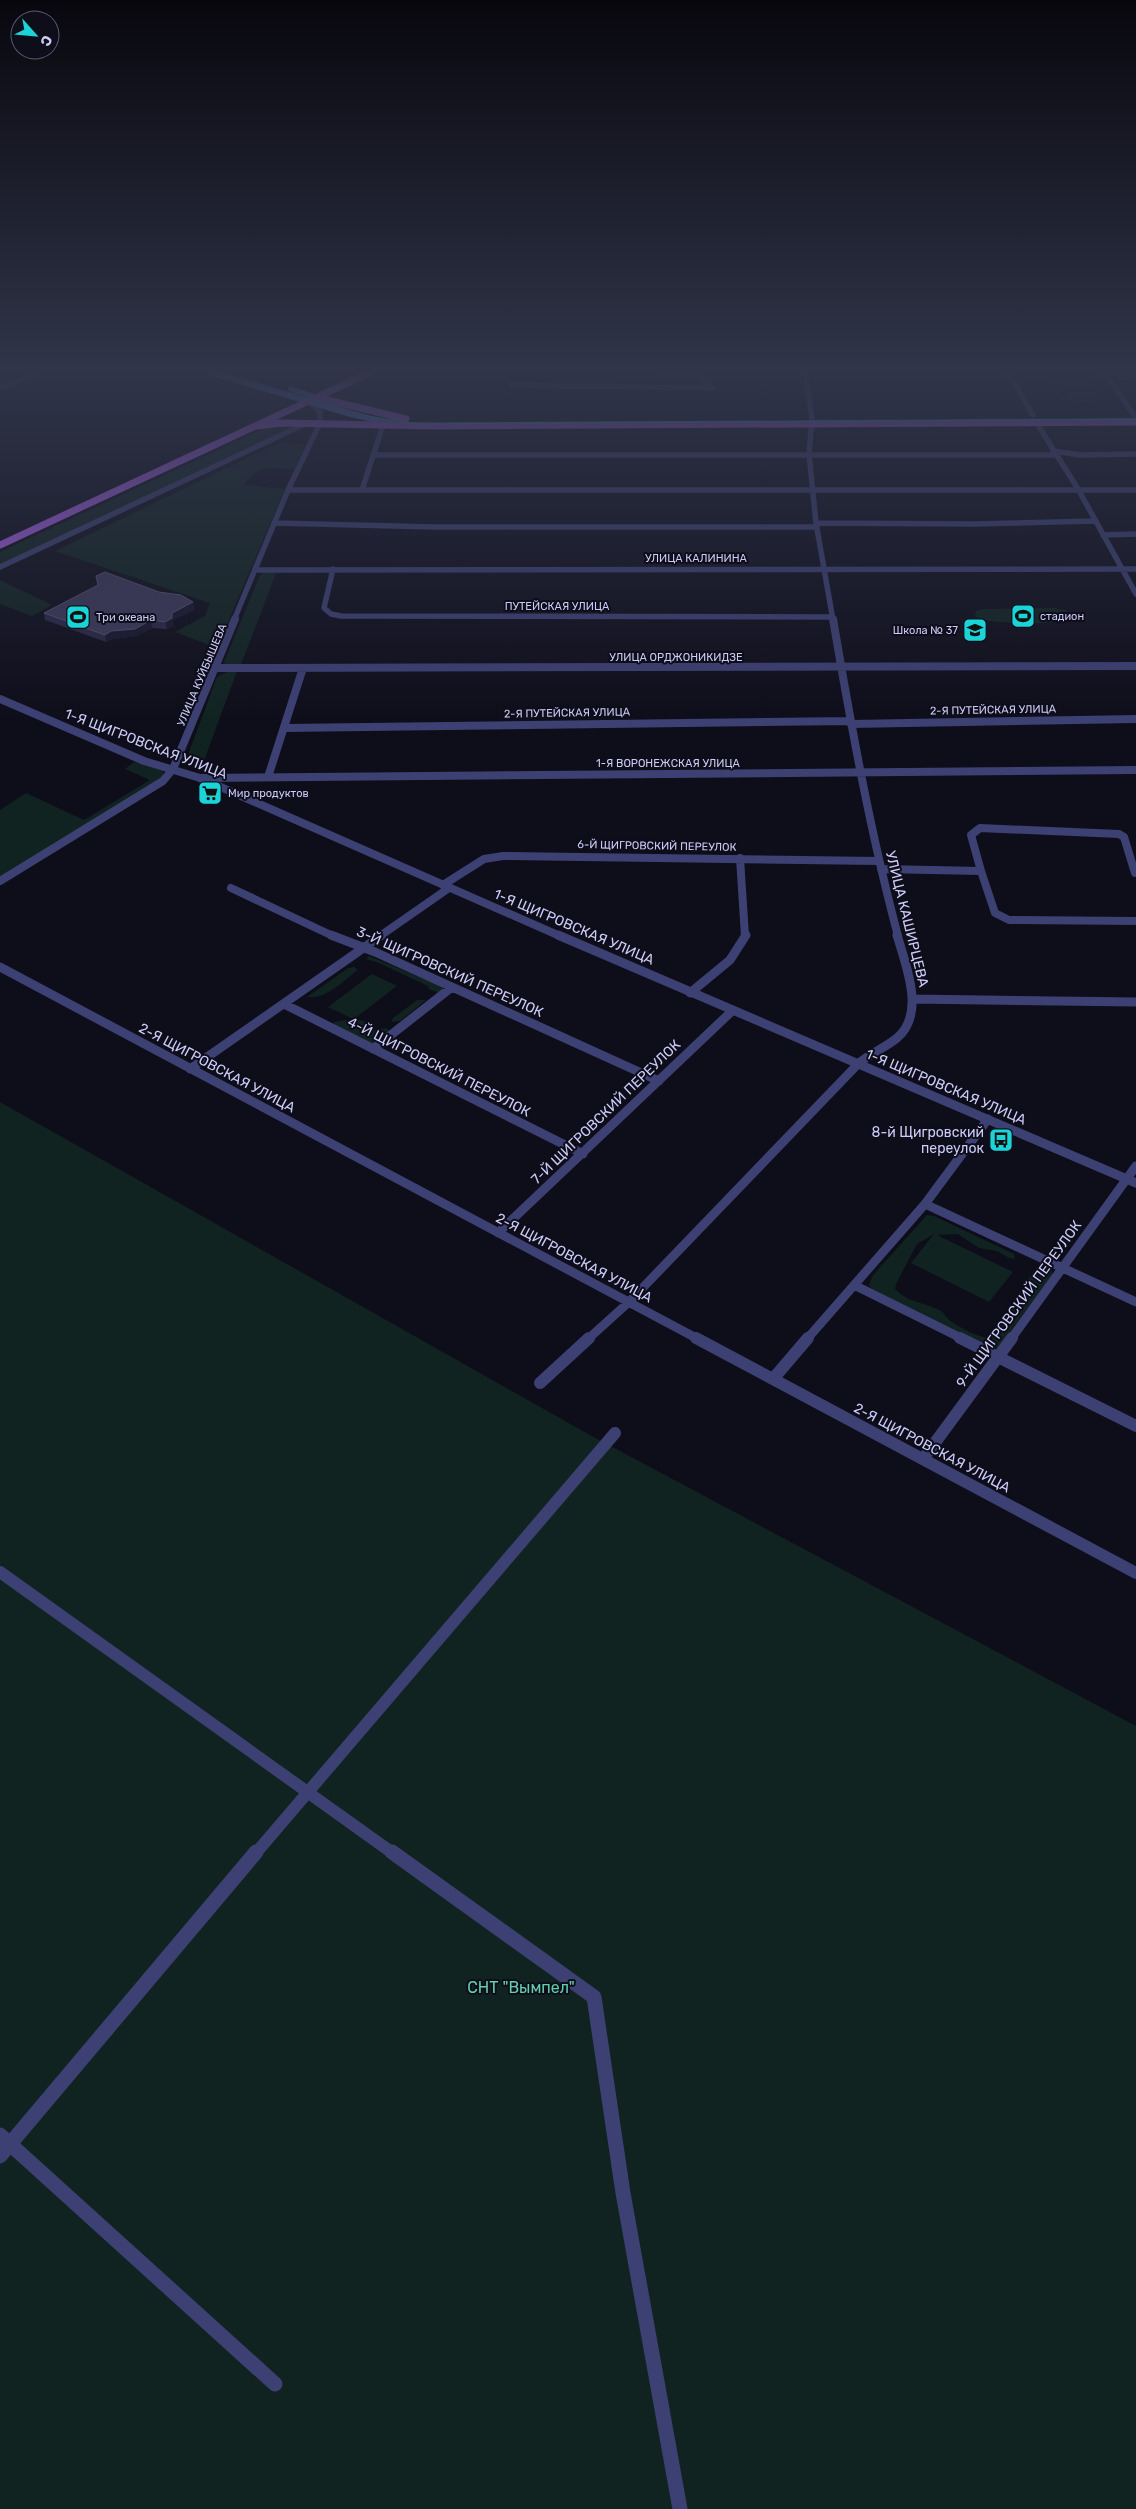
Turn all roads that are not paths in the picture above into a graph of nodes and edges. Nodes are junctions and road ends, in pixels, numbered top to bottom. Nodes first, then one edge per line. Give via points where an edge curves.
1 (123, 488) edge
2 (168, 488) edge
3 (288, 490) joint
4 (362, 490) joint
5 (814, 490) junction
6 (1078, 490) junction
7 (1136, 490) edge
8 (1095, 521) junction
9 (274, 523) junction
10 (816, 525) junction
11 (1136, 534) edge
12 (1103, 535) junction
13 (0, 545) edge
14 (0, 567) edge
15 (824, 568) junction
16 (333, 569) junction
17 (1123, 569) junction
18 (1136, 569) edge
19 (256, 570) junction
20 (1136, 594) edge
21 (832, 616) junction
22 (841, 666) junction
23 (1136, 666) edge
24 (216, 668) junction
25 (303, 668) junction
26 (0, 699) edge
27 (1136, 719) edge
28 (851, 723) junction
29 (284, 728) junction
30 (173, 769) junction
31 (1136, 770) edge
32 (860, 774) junction
33 (268, 777) junction
34 (200, 778) junction
35 (740, 858) junction
36 (879, 865) junction
37 (982, 871) junction
38 (1136, 874) edge
39 (0, 881) edge
40 (446, 887) junction
41 (231, 888) dead end
42 (1136, 921) edge
43 (364, 948) junction
44 (0, 968) edge
45 (452, 987) junction
46 (690, 993) junction
47 (912, 999) junction
48 (1136, 1002) edge
49 (284, 1004) junction
50 (732, 1011) junction
51 (373, 1048) junction
52 (858, 1064) junction
53 (190, 1069) junction
54 (659, 1081) junction
55 (988, 1119) junction
56 (583, 1154) junction
57 (1136, 1166) edge
58 (1131, 1181) edge
59 (925, 1204) junction
60 (498, 1233) junction
61 (1064, 1268) junction
62 (854, 1285) junction
63 (629, 1302) junction
64 (1136, 1302) edge
65 (997, 1357) junction
66 (773, 1379) junction
67 (540, 1384) dead end
68 (1136, 1426) edge
69 (615, 1433) dead end
70 (923, 1458) junction
71 (0, 1572) edge
72 (1136, 1573) edge
73 (307, 1792) junction
74 (3, 2145) edge
75 (275, 2384) dead end
76 (680, 2509) edge

1 - 13 main road
2 - 14 street
3 - 4 street
3 - 9 street, УЛИЦА КУЙБЫШЕВА
4 - 5 street
5 - 6 street
5 - 10 street, УЛИЦА КАШИРЦЕВА
6 - 7 street
6 - 8 street
8 - 10 street
8 - 12 street
9 - 10 street via 435,527
9 - 19 street, УЛИЦА КУЙБЫШЕВА
10 - 15 street, УЛИЦА КАШИРЦЕВА
11 - 12 street
12 - 17 street
15 - 16 street, УЛИЦА КАЛИНИНА
15 - 17 street, УЛИЦА КАЛИНИНА
15 - 21 street, УЛИЦА КАШИРЦЕВА
16 - 19 street, УЛИЦА КАЛИНИНА
16 - 21 street, ПУТЕЙСКАЯ УЛИЦА via 324,608 336,615
17 - 18 street, УЛИЦА КАЛИНИНА
17 - 20 street
19 - 24 street, УЛИЦА КУЙБЫШЕВА
21 - 22 street, УЛИЦА КАШИРЦЕВА
22 - 23 street, УЛИЦА ОРДЖОНИКИДЗЕ
22 - 25 street, УЛИЦА ОРДЖОНИКИДЗЕ
22 - 28 street, УЛИЦА КАШИРЦЕВА
24 - 25 street, УЛИЦА ОРДЖОНИКИДЗЕ
24 - 30 street, УЛИЦА КУЙБЫШЕВА
25 - 29 street
26 - 30 street, 1-Я ЩИГРОВСКАЯ УЛИЦА via 144,761
27 - 28 street, 2-Я ПУТЕЙСКАЯ УЛИЦА
28 - 29 street, 2-Я ПУТЕЙСКАЯ УЛИЦА
28 - 32 street, УЛИЦА КАШИРЦЕВА
29 - 33 street
30 - 34 street, 1-Я ЩИГРОВСКАЯ УЛИЦА
30 - 39 street, УЛИЦА КУЙБЫШЕВА via 162,781
31 - 32 street, 1-Я ВОРОНЕЖСКАЯ УЛИЦА
32 - 33 street, 1-Я ВОРОНЕЖСКАЯ УЛИЦА
32 - 36 street, УЛИЦА КАШИРЦЕВА
33 - 34 street, 1-Я ВОРОНЕЖСКАЯ УЛИЦА
34 - 40 street, 1-Я ЩИГРОВСКАЯ УЛИЦА
35 - 36 street, 6-Й ЩИГРОВСКИЙ ПЕРЕУЛОК
35 - 40 street, 6-Й ЩИГРОВСКИЙ ПЕРЕУЛОК via 503,856 484,859
35 - 46 street via 746,934 743,945
36 - 37 street, 6-Й ЩИГРОВСКИЙ ПЕРЕУЛОК
36 - 47 street, УЛИЦА КАШИРЦЕВА via 908,971
37 - 38 street via 971,834 980,828 1119,834 1124,837
37 - 42 street via 995,913 1009,920
40 - 43 street, 6-Й ЩИГРОВСКИЙ ПЕРЕУЛОК
40 - 46 street, 1-Я ЩИГРОВСКАЯ УЛИЦА
41 - 43 street, 3-Й ЩИГРОВСКИЙ ПЕРЕУЛОК
43 - 45 street, 3-Й ЩИГРОВСКИЙ ПЕРЕУЛОК
43 - 49 street, 6-Й ЩИГРОВСКИЙ ПЕРЕУЛОК
44 - 53 street, 2-Я ЩИГРОВСКАЯ УЛИЦА
45 - 51 street
45 - 54 street, 3-Й ЩИГРОВСКИЙ ПЕРЕУЛОК
46 - 50 street, 1-Я ЩИГРОВСКАЯ УЛИЦА
47 - 48 street
47 - 52 street, УЛИЦА КАШИРЦЕВА via 907,1028
49 - 51 street, 4-Й ЩИГРОВСКИЙ ПЕРЕУЛОК
49 - 53 street, 6-Й ЩИГРОВСКИЙ ПЕРЕУЛОК
50 - 52 street, 1-Я ЩИГРОВСКАЯ УЛИЦА
50 - 54 street, 7-Й ЩИГРОВСКИЙ ПЕРЕУЛОК
51 - 56 street, 4-Й ЩИГРОВСКИЙ ПЕРЕУЛОК
52 - 55 street, 1-Я ЩИГРОВСКАЯ УЛИЦА
52 - 63 street, УЛИЦА КАШИРЦЕВА
53 - 60 street, 2-Я ЩИГРОВСКАЯ УЛИЦА
54 - 56 street, 7-Й ЩИГРОВСКИЙ ПЕРЕУЛОК
55 - 58 street, 1-Я ЩИГРОВСКАЯ УЛИЦА
55 - 59 street
56 - 60 street, 7-Й ЩИГРОВСКИЙ ПЕРЕУЛОК
57 - 58 street, 9-Й ЩИГРОВСКИЙ ПЕРЕУЛОК
58 - 61 street, 9-Й ЩИГРОВСКИЙ ПЕРЕУЛОК
59 - 61 street
59 - 62 street
60 - 63 street, 2-Я ЩИГРОВСКАЯ УЛИЦА
61 - 64 street
61 - 65 street, 9-Й ЩИГРОВСКИЙ ПЕРЕУЛОК
62 - 65 street
62 - 66 street
63 - 66 street, 2-Я ЩИГРОВСКАЯ УЛИЦА
63 - 67 street, УЛИЦА КАШИРЦЕВА
65 - 68 street
65 - 70 street, 9-Й ЩИГРОВСКИЙ ПЕРЕУЛОК
66 - 70 street, 2-Я ЩИГРОВСКАЯ УЛИЦА
69 - 73 street
70 - 72 street, 2-Я ЩИГРОВСКАЯ УЛИЦА
71 - 73 street
73 - 74 street
73 - 76 street via 594,1997 624,2194
74 - 75 street

